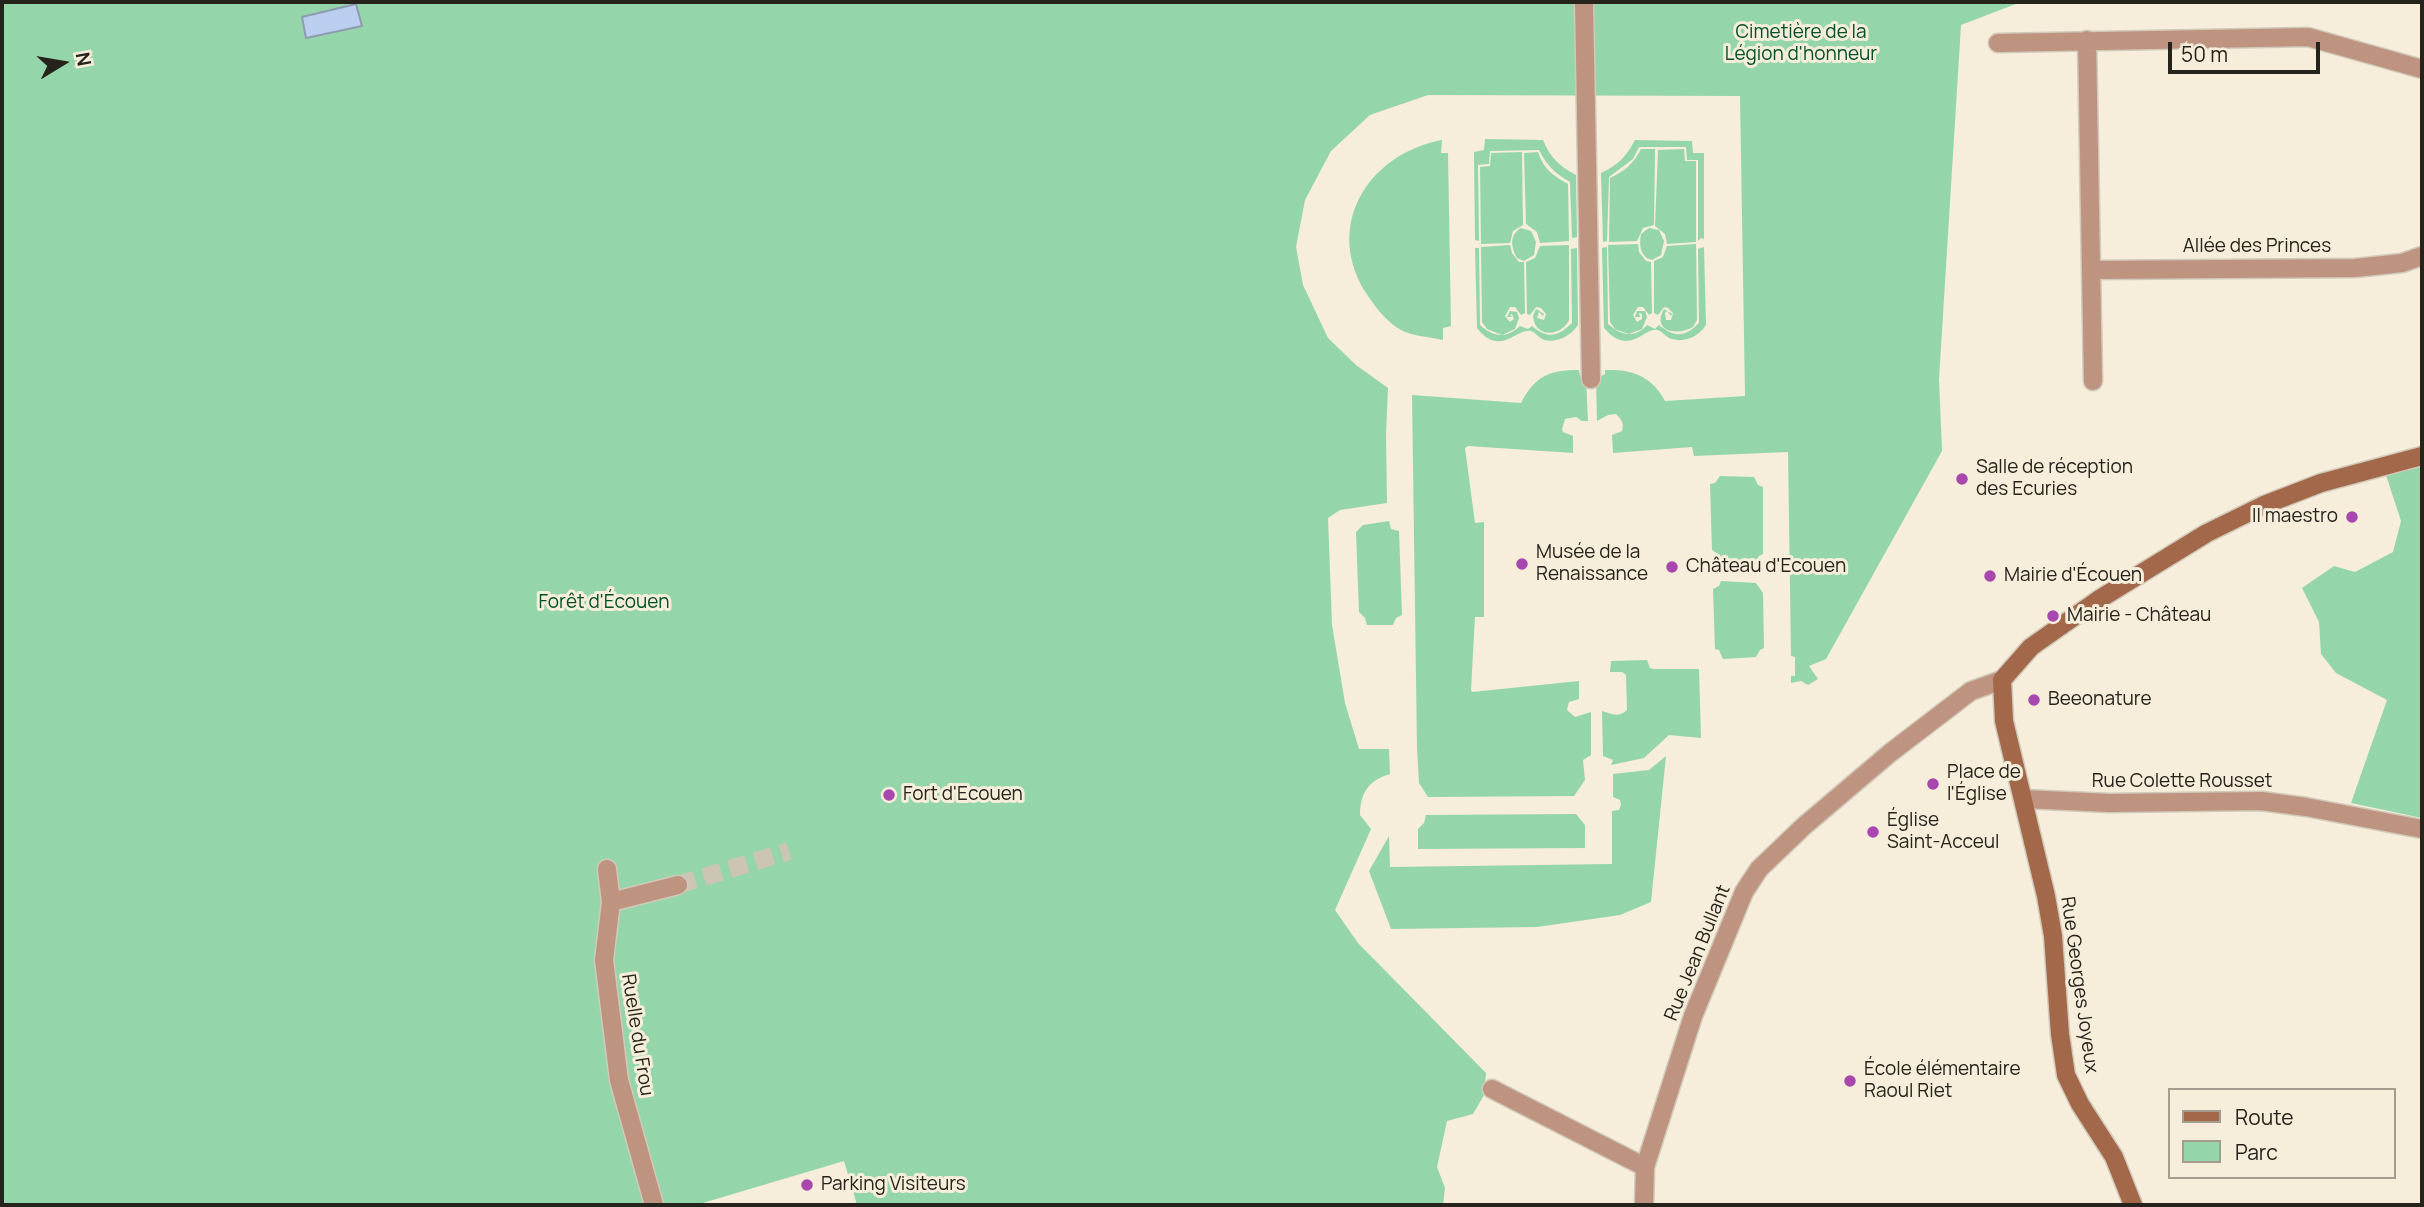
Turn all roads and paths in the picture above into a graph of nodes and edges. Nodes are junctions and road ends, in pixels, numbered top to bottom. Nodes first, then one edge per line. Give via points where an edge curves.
1 (1584, 2) edge
2 (2087, 40) junction
3 (1998, 43) dead end
4 (2422, 69) edge
5 (2422, 257) edge
6 (2091, 270) junction
7 (1591, 379) dead end
8 (2093, 381) dead end
9 (2422, 456) edge
10 (2003, 680) junction
11 (2024, 799) junction
12 (2422, 829) edge
13 (607, 869) dead end
14 (678, 885) tunnel mouth
15 (611, 902) junction
16 (1493, 1089) dead end
17 (1645, 1167) junction
18 (654, 1205) edge
19 (1644, 1205) edge
20 (2133, 1205) edge

1 - 7 street
2 - 3 street
2 - 4 street via 2308,37
2 - 6 street
5 - 6 street, Allée des Princes via 2355,268
6 - 8 street
9 - 10 main road via 2321,483 2207,533 2031,647
10 - 11 main road via 2004,721
10 - 17 street, Rue Jean Bullant via 1971,691 1942,713 1861,777 1759,869 1744,892 1693,1016
11 - 12 street, Rue Colette Rousset via 2261,801
11 - 20 main road, Rue Georges Joyeux via 2053,936 2066,1075 2114,1157
13 - 15 street, Ruelle du Frou
14 - 15 street
15 - 18 street, Ruelle du Frou via 604,960 619,1080
16 - 17 street
17 - 19 street, Rue Jean Bullant

